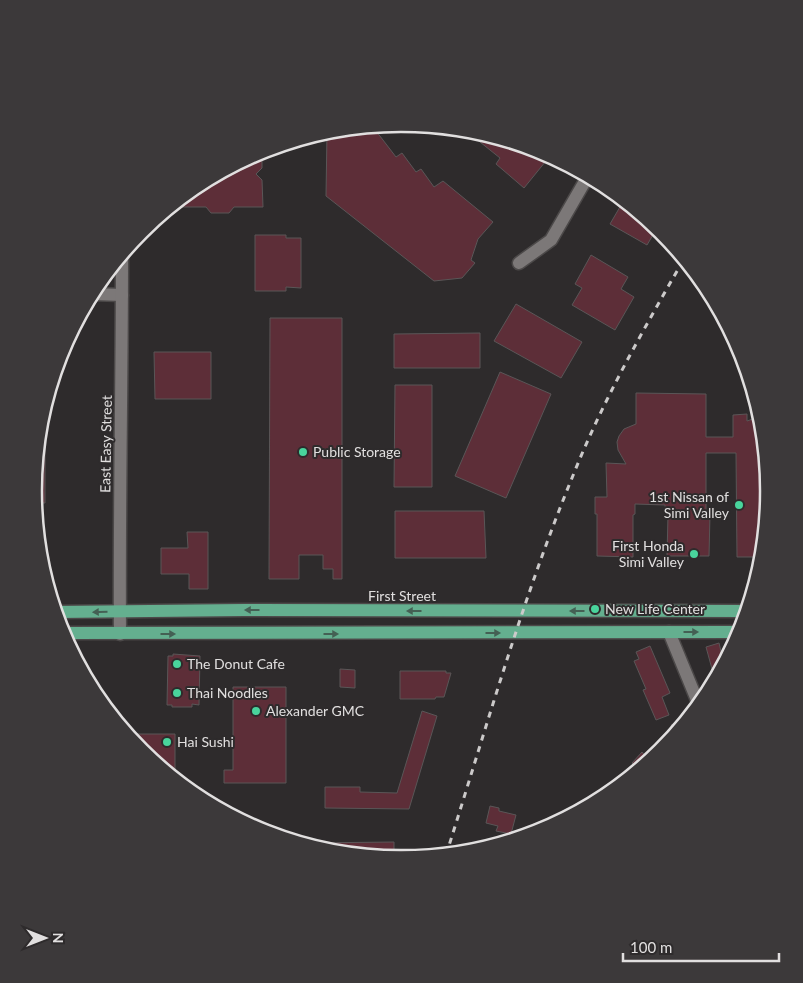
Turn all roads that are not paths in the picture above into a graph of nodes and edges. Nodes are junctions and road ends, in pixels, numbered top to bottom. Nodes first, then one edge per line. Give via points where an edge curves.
1 (584, 183) edge
2 (519, 263) dead end
3 (122, 267) edge
4 (122, 295) junction
5 (101, 296) edge
6 (119, 611) junction
7 (660, 611) junction
8 (740, 611) edge
9 (64, 612) edge
10 (669, 632) junction
11 (732, 632) edge
12 (72, 633) edge
13 (120, 634) junction
14 (695, 697) edge

1 - 2 street via 551,240
3 - 4 street, East Easy Street
4 - 5 street
4 - 6 street, East Easy Street
7 -> 6 main road, First Street
6 -> 9 main road, First Street
6 - 13 street, East Easy Street
7 - 8 main road, First Street
7 - 10 main road
10 -> 11 main road
13 -> 10 main road
10 - 14 street
12 - 13 main road

